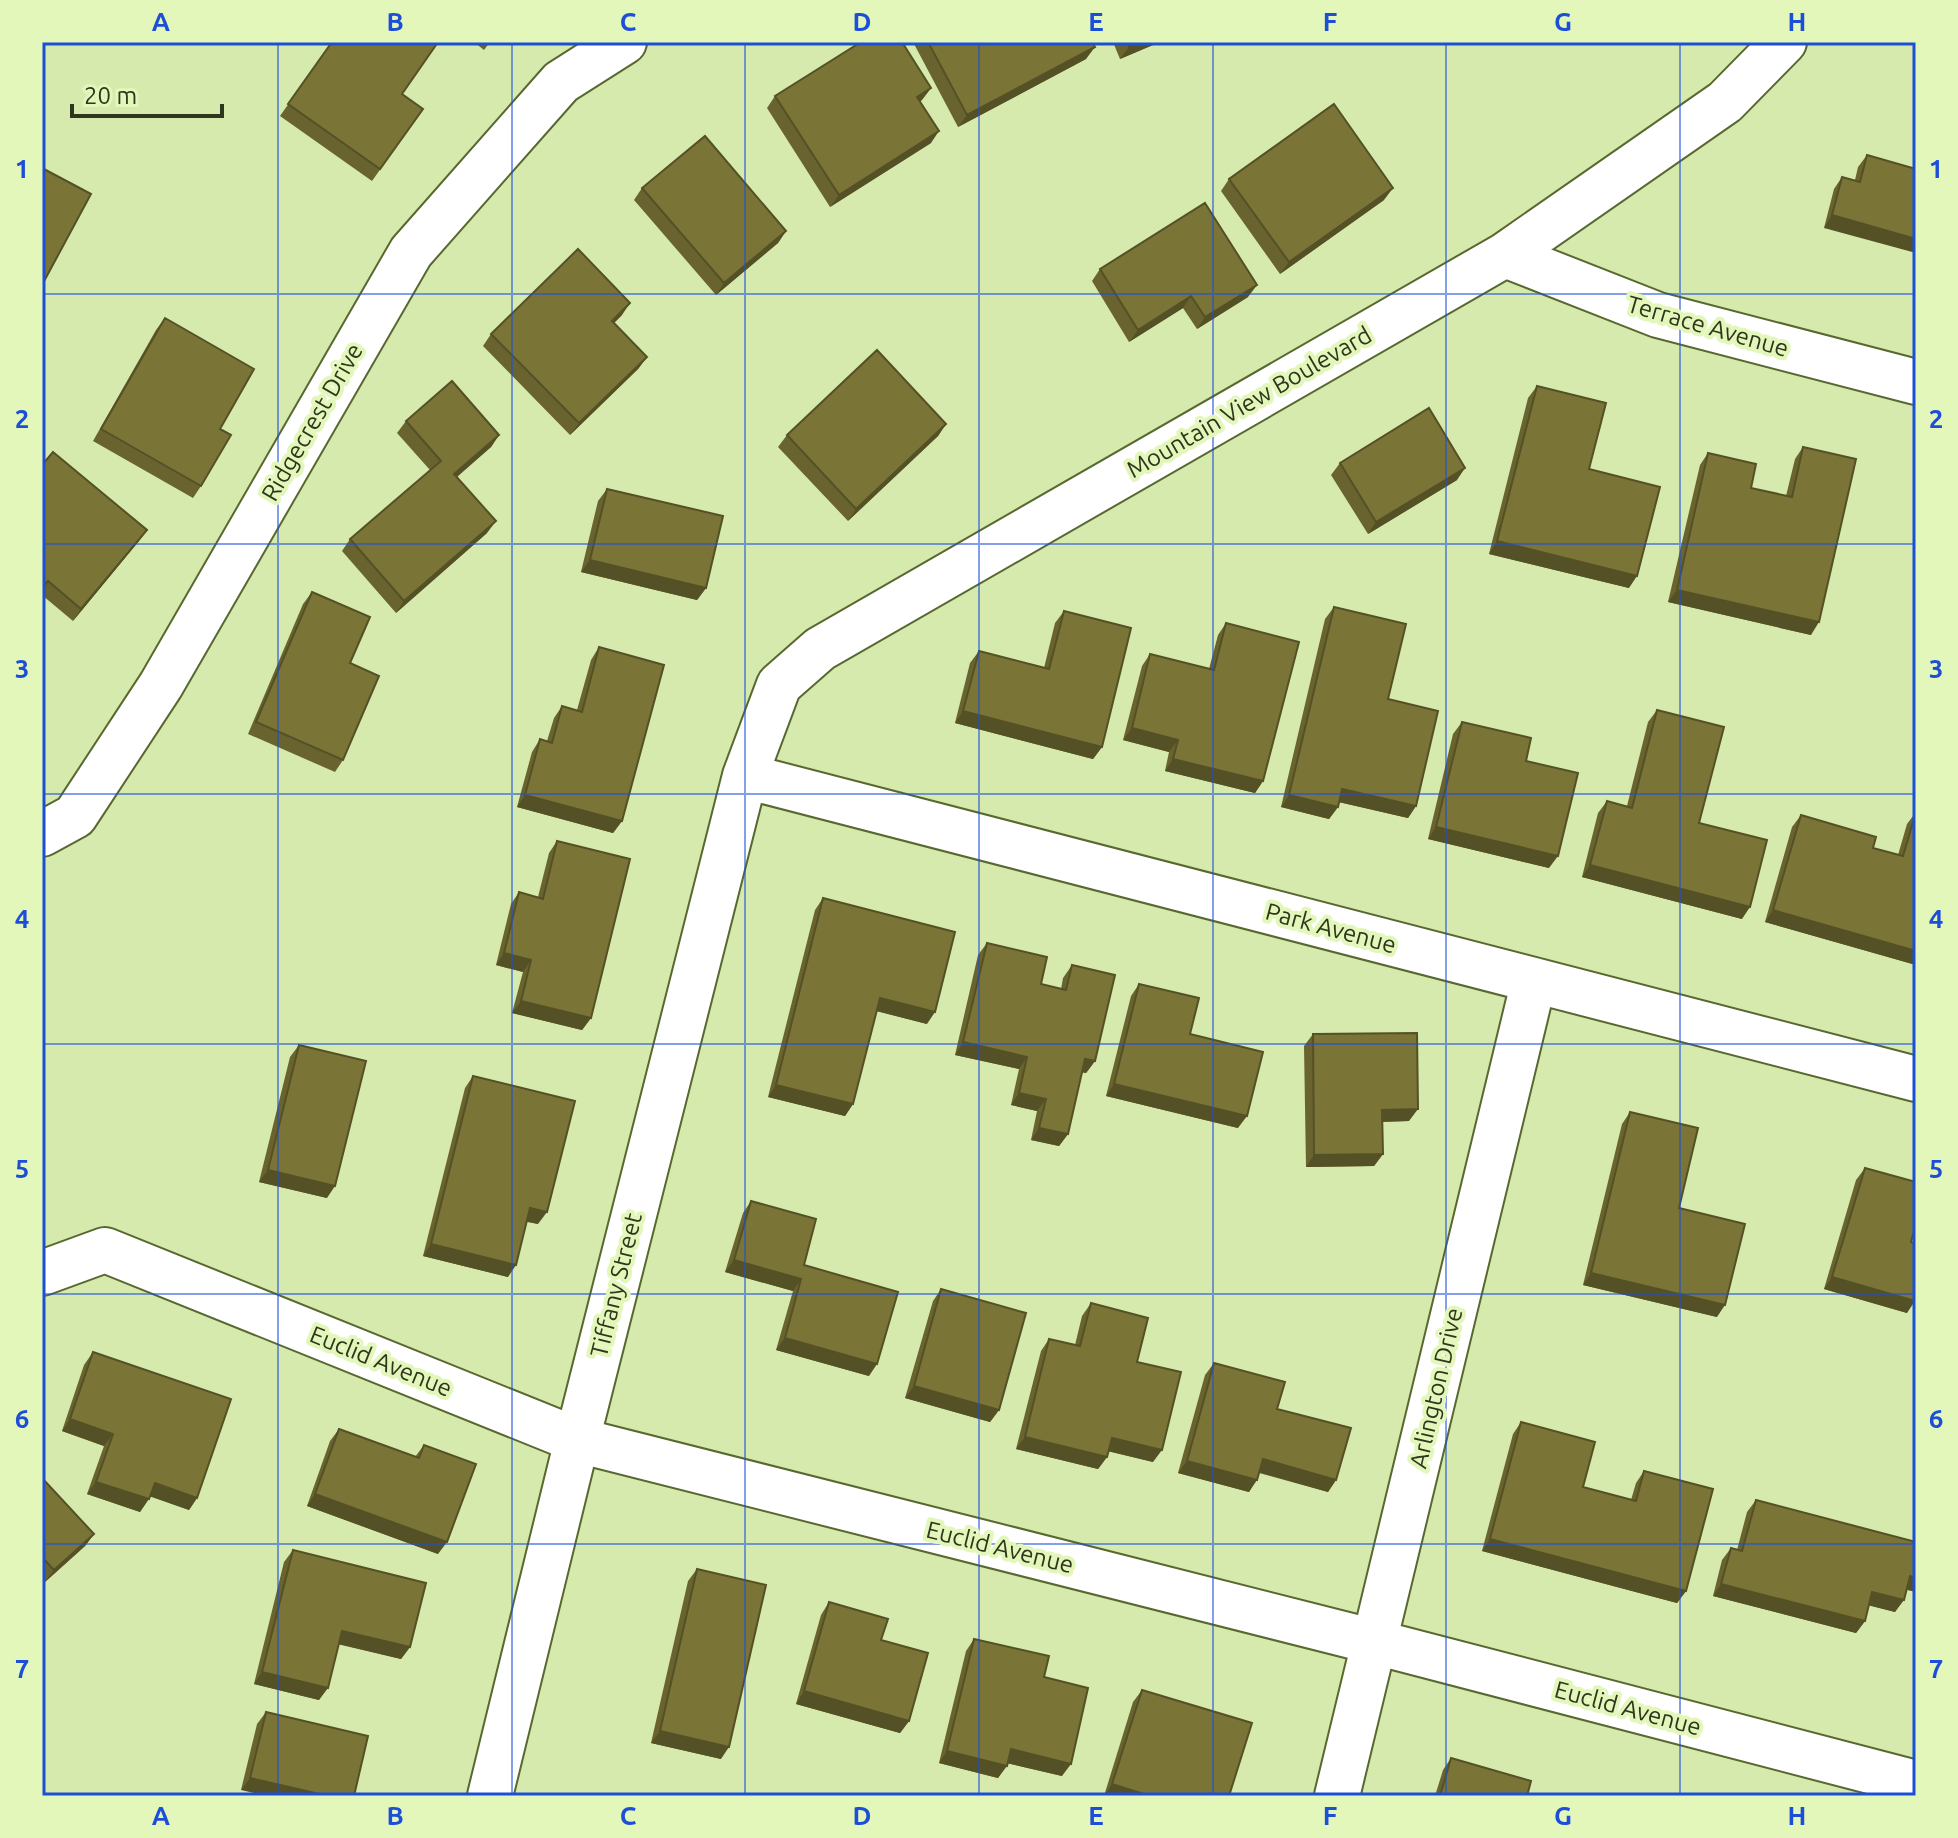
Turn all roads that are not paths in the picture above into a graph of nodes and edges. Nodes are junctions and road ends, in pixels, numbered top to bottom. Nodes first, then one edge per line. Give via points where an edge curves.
1 (624, 42) edge
2 (1784, 42) edge
3 (1505, 255) junction
4 (1916, 382) edge
5 (745, 776) junction
6 (42, 834) edge
7 (1534, 980) junction
8 (1916, 1079) edge
9 (42, 1273) edge
10 (577, 1440) junction
11 (1375, 1642) junction
12 (1916, 1783) edge
13 (490, 1796) edge
14 (1337, 1796) edge

1 - 6 street, Ridgecrest Drive via 561,82 411,252 161,685 75,816
2 - 3 street, Mountain View Boulevard via 1725,102
3 - 4 street, Terrace Avenue via 1658,315
3 - 5 street, Mountain View Boulevard via 820,649 779,685
5 - 7 street, Park Avenue
5 - 10 street, Tiffany Street
7 - 8 street, Park Avenue
7 - 11 street, Arlington Drive
9 - 10 street, Euclid Avenue via 105,1250
10 - 11 street, Euclid Avenue
10 - 13 street, Tiffany Street
11 - 12 street, Euclid Avenue
11 - 14 street, Arlington Drive

